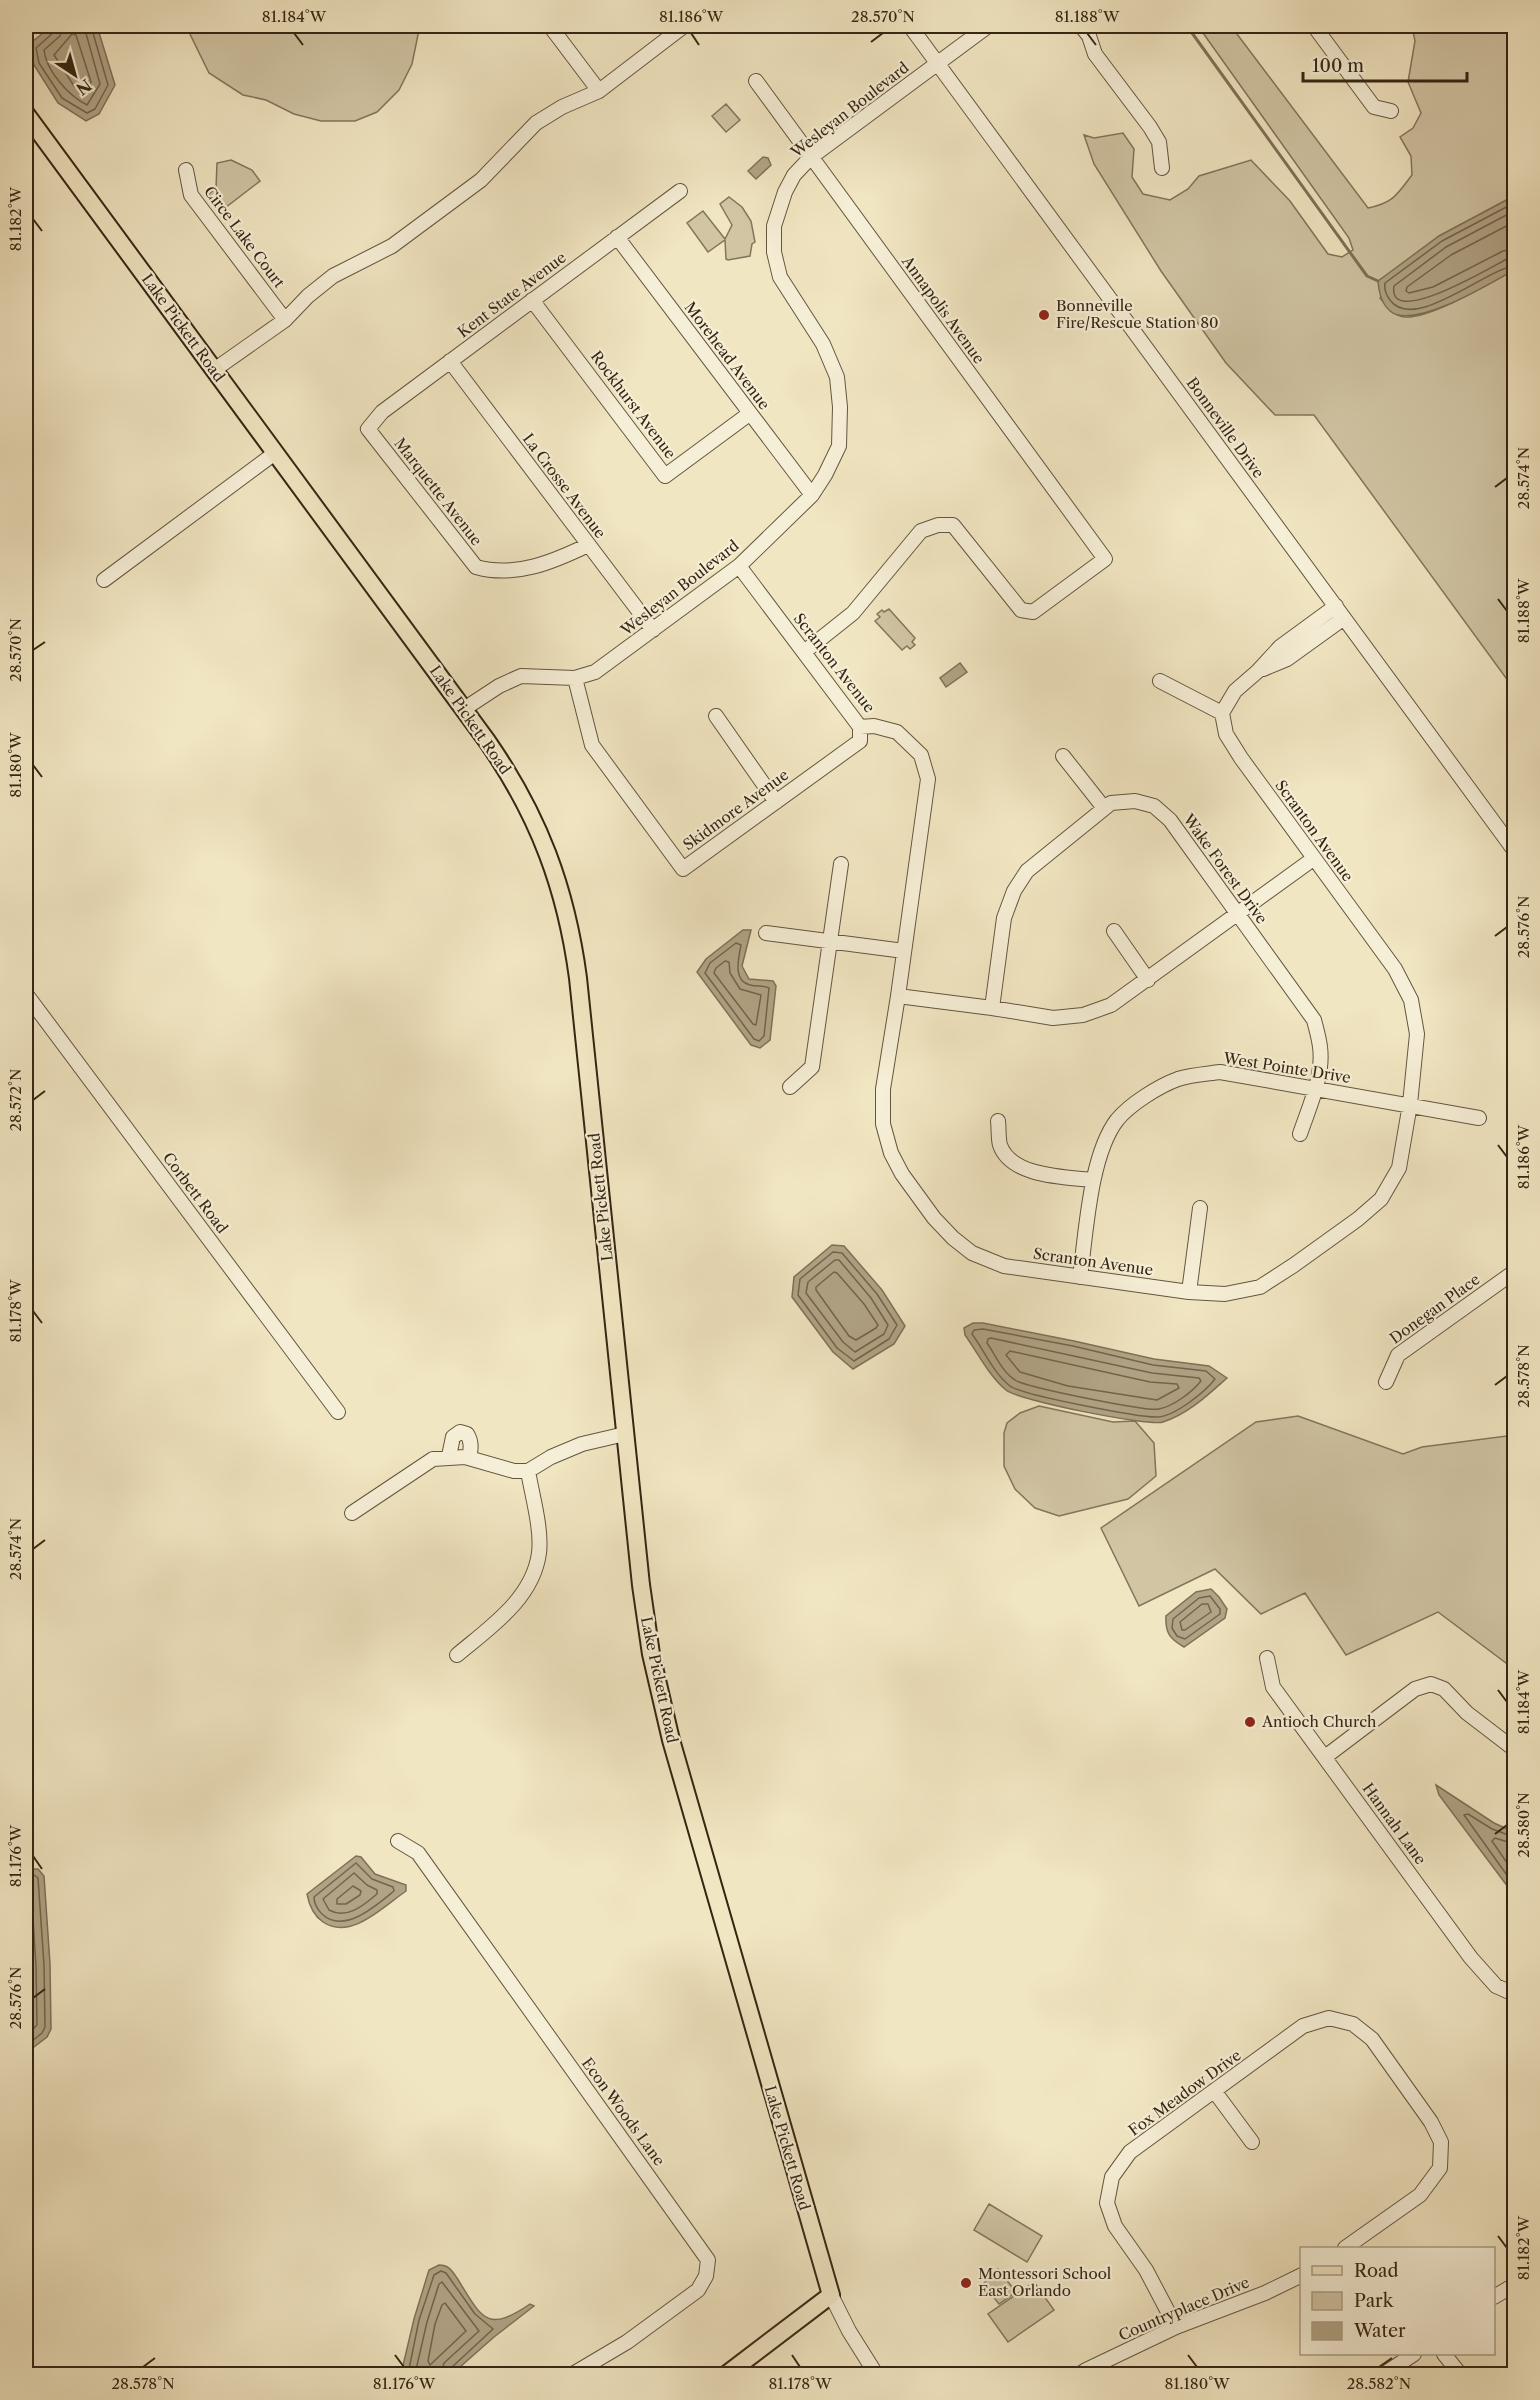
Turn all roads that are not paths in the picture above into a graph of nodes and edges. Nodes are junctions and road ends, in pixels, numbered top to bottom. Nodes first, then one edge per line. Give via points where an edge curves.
1 (550, 26) edge
2 (684, 26) edge
3 (910, 26) edge
4 (988, 26) edge
5 (1081, 26) edge
6 (1314, 26) edge
7 (938, 63) junction
8 (756, 81) dead end
9 (599, 92) junction
10 (1391, 111) dead end
11 (26, 114) edge
12 (811, 157) junction
13 (1162, 168) dead end
14 (186, 170) dead end
15 (680, 191) dead end
16 (617, 237) junction
17 (532, 300) junction
18 (285, 320) junction
19 (450, 362) junction
20 (214, 370) junction
21 (749, 414) junction
22 (368, 429) joint
23 (275, 453) junction
24 (812, 495) junction
25 (588, 545) junction
26 (739, 566) junction
27 (104, 580) dead end
28 (1336, 606) junction
29 (1344, 618) junction
30 (653, 630) junction
31 (804, 652) junction
32 (1258, 671) junction
33 (575, 678) junction
34 (1160, 681) dead end
35 (464, 709) junction
36 (1222, 713) junction
37 (716, 716) dead end
38 (860, 727) junction
39 (1063, 756) dead end
40 (776, 801) junction
41 (1104, 808) junction
42 (1515, 850) edge
43 (1313, 859) junction
44 (841, 864) dead end
45 (1237, 914) junction
46 (1114, 931) dead end
47 (766, 933) dead end
48 (829, 941) junction
49 (904, 951) junction
50 (1148, 980) junction
51 (26, 994) edge
52 (898, 996) junction
53 (992, 1008) junction
54 (790, 1087) dead end
55 (1315, 1089) junction
56 (1410, 1104) junction
57 (1479, 1118) dead end
58 (998, 1121) dead end
59 (1300, 1134) dead end
60 (1093, 1180) junction
61 (1200, 1208) dead end
62 (1515, 1272) edge
63 (1080, 1277) junction
64 (1189, 1292) junction
65 (1386, 1382) dead end
66 (338, 1412) dead end
67 (625, 1434) junction
68 (449, 1456) junction
69 (469, 1458) junction
70 (528, 1471) junction
71 (352, 1513) dead end
72 (457, 1655) dead end
73 (1267, 1658) dead end
74 (1515, 1749) edge
75 (1325, 1757) junction
76 (398, 1841) dead end
77 (1515, 1994) edge
78 (1215, 2092) junction
79 (1252, 2142) dead end
80 (1347, 2247) edge
81 (1300, 2276) edge
82 (1515, 2285) edge
83 (831, 2295) junction
84 (1495, 2296) edge
85 (1176, 2327) junction
86 (1412, 2355) edge
87 (1445, 2355) edge
88 (573, 2374) edge
89 (727, 2374) edge
90 (875, 2374) edge
91 (1080, 2374) edge
92 (1384, 2374) edge
93 (1460, 2374) edge

1 - 9 street
2 - 9 street
3 - 7 street, Bonneville Drive
4 - 7 street, Wesleyan Boulevard
5 - 13 street via 1095,54 1159,142
6 - 10 street via 1374,107
7 - 12 street, Wesleyan Boulevard
7 - 28 street, Bonneville Drive
8 - 12 street, Annapolis Avenue
9 - 18 street via 536,123 482,180 392,246 333,276
11 - 20 main road, Lake Pickett Road
12 - 24 street, Wesleyan Boulevard via 785,192 774,226 774,252 780,277 824,344 837,377 839,446
12 - 31 street, Annapolis Avenue via 1105,559 1033,612 1021,610 953,525 938,525 921,531 853,613
14 - 18 street, Circe Lake Court via 191,195
15 - 16 street, Kent State Avenue
16 - 17 street, Kent State Avenue
16 - 21 street, Morehead Avenue
17 - 19 street, Kent State Avenue
17 - 21 street, Rockhurst Avenue via 665,476
18 - 20 street
19 - 22 street, Kent State Avenue via 382,412
19 - 25 street, La Crosse Avenue
20 - 23 main road, Lake Pickett Road
21 - 24 street, Morehead Avenue
22 - 25 street, Marquette Avenue via 476,567 493,572 518,570 559,559
23 - 27 street
23 - 35 main road, Lake Pickett Road
24 - 26 street, Wesleyan Boulevard
25 - 30 street, La Crosse Avenue
26 - 30 street, Wesleyan Boulevard
26 - 31 street, Scranton Avenue
28 - 29 street, Bonneville Drive
28 - 32 street via 1280,647
29 - 32 street via 1287,659
29 - 42 street, Bonneville Drive
30 - 33 street, Wesleyan Boulevard via 595,672
31 - 38 street, Scranton Avenue
32 - 36 street via 1235,691
33 - 35 street, Wesleyan Boulevard via 521,676
33 - 40 street, Skidmore Avenue via 592,745 683,869
34 - 36 street
35 - 67 main road, Lake Pickett Road via 523,798 548,852 567,912 580,997
36 - 43 street, Scranton Avenue via 1226,734
37 - 40 street
38 - 40 street, Skidmore Avenue via 860,741
38 - 49 street, Scranton Avenue via 897,732 921,755 928,778
39 - 41 street
41 - 45 street, Wake Forest Drive via 1111,803 1135,801 1154,806 1170,820
41 - 53 street, Wake Forest Drive via 1027,871 1014,891 1004,918
43 - 45 street
43 - 56 street, Scranton Avenue via 1395,969 1411,1000 1417,1034
44 - 48 street
45 - 50 street
45 - 55 street, Wake Forest Drive via 1314,1020 1321,1048
46 - 50 street
47 - 48 street
48 - 49 street
48 - 54 street via 812,1067
49 - 52 street, Scranton Avenue
50 - 53 street via 1111,1005 1083,1015 1053,1018
51 - 66 street, Corbett Road
52 - 53 street
52 - 63 street, Scranton Avenue via 883,1089 883,1124 902,1174 934,1218 972,1253 1004,1266
55 - 56 street, West Pointe Drive
55 - 59 street, Wake Forest Drive
55 - 60 street, West Pointe Drive via 1220,1072 1181,1078 1152,1091 1117,1120
56 - 57 street, West Pointe Drive
56 - 64 street, Scranton Avenue via 1399,1168 1381,1199 1366,1213 1260,1287 1225,1294
58 - 60 street via 1000,1145 1010,1161 1034,1172
60 - 63 street, West Pointe Drive
61 - 64 street
62 - 65 street, Donegan Place via 1398,1355
63 - 64 street, Scranton Avenue
67 - 70 street via 582,1444
67 - 83 main road, Lake Pickett Road via 645,1616 665,1716
68 - 69 street
68 - 69 street via 453,1437 460,1432 469,1437
68 - 71 street via 426,1462
69 - 70 street via 514,1471
70 - 72 street via 539,1553 529,1584 509,1611
73 - 75 street, Hannah Lane via 1273,1687
74 - 75 street via 1467,1713 1444,1689 1431,1684 1415,1689
75 - 77 street, Hannah Lane via 1471,1958 1496,1986
76 - 88 street, Econ Woods Lane via 418,1853 708,2260 706,2276 698,2290 627,2342
78 - 79 street
78 - 80 street, Fox Meadow Drive via 1303,2026 1329,2018 1353,2024 1372,2039 1431,2122 1441,2142 1440,2168 1420,2195
78 - 85 street, Fox Meadow Drive via 1130,2152 1112,2177 1107,2203 1115,2226 1146,2270
81 - 85 street, Countryplace Drive
82 - 84 street
83 - 89 main road
83 - 90 street
85 - 91 street, Countryplace Drive
86 - 92 street
87 - 93 street

